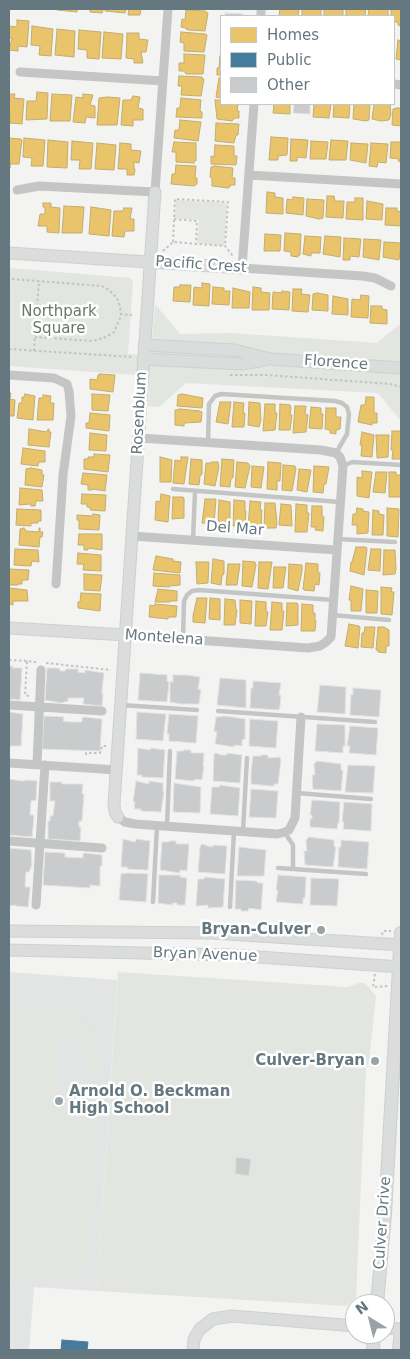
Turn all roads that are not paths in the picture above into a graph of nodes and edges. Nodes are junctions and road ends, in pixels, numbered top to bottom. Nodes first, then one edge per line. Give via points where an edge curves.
1 (168, 9) edge
2 (20, 72) dead end
3 (163, 81) junction
4 (254, 105) edge
5 (249, 175) junction
6 (401, 184) edge
7 (17, 190) dead end
8 (155, 192) junction
9 (9, 252) edge
10 (151, 262) junction
11 (242, 268) junction
12 (391, 286) dead end
13 (144, 344) junction
14 (139, 358) junction
15 (271, 359) junction
16 (401, 368) edge
17 (9, 375) edge
18 (140, 438) junction
19 (208, 442) junction
20 (336, 453) junction
21 (401, 465) edge
22 (343, 466) junction
23 (173, 490) dead end
24 (195, 491) junction
25 (340, 502) junction
26 (132, 536) junction
27 (337, 539) junction
28 (193, 540) junction
29 (396, 542) dead end
30 (336, 550) junction
31 (56, 584) dead end
32 (333, 600) junction
33 (332, 615) junction
34 (390, 620) dead end
35 (9, 628) edge
36 (126, 635) junction
37 (183, 639) junction
38 (41, 665) road end
39 (9, 705) edge
40 (121, 705) junction
41 (40, 707) junction
42 (197, 710) dead end
43 (102, 711) dead end
44 (218, 711) dead end
45 (301, 718) junction
46 (375, 722) dead end
47 (170, 751) dead end
48 (247, 758) dead end
49 (9, 763) edge
50 (41, 765) junction
51 (117, 770) junction
52 (297, 793) junction
53 (371, 799) dead end
54 (118, 817) joint
55 (157, 826) junction
56 (167, 826) junction
57 (234, 831) junction
58 (287, 831) junction
59 (244, 832) junction
60 (9, 841) edge
61 (40, 843) junction
62 (102, 848) dead end
63 (278, 868) dead end
64 (293, 869) junction
65 (366, 874) dead end
66 (153, 902) dead end
67 (36, 905) dead end
68 (230, 907) dead end
69 (9, 931) edge
70 (401, 941) edge
71 (9, 950) edge
72 (400, 967) edge
73 (377, 1294) edge
74 (345, 1325) edge
75 (401, 1329) edge
76 (193, 1350) edge
77 (399, 1350) edge

1 - 3 street, Rosenblum
2 - 3 street
3 - 8 street, Rosenblum
4 - 5 street
5 - 6 street
5 - 11 street
7 - 8 street via 39,186
8 - 10 street, Rosenblum
9 - 10 street, Pacific Crest
10 - 11 street, Pacific Crest
10 - 13 street, Rosenblum
11 - 12 street, Pacific Crest via 362,276
13 - 14 street, Rosenblum
13 - 15 street, Florence via 234,350
14 - 15 street, Florence via 242,364
14 - 18 street, Rosenblum
15 - 16 street, Florence
17 - 31 street via 54,378 66,384 71,403
18 - 19 street
18 - 26 street, Rosenblum
19 - 20 street
19 - 20 lane via 209,404 221,394 335,401 342,403 350,414 347,434
20 - 22 street
21 - 22 lane via 352,462
22 - 25 street
23 - 24 lane
24 - 25 lane
24 - 28 lane
25 - 27 street
26 - 28 street, Del Mar
26 - 36 street, Rosenblum
27 - 29 lane
27 - 30 street
28 - 30 street, Del Mar
30 - 32 street
32 - 33 street
32 - 37 lane via 192,591 184,601
33 - 34 lane
33 - 37 street, Montelena via 331,637 320,646 308,648
35 - 36 street, Montelena
36 - 37 street, Montelena
36 - 40 street, Rosenblum
38 - 41 street
39 - 41 street
40 - 42 lane
40 - 51 street, Rosenblum
41 - 43 street
41 - 50 street
44 - 45 lane
45 - 46 lane
45 - 52 street
47 - 56 lane
48 - 59 lane
49 - 50 street
50 - 51 street
50 - 61 street
51 - 54 street, Rosenblum via 114,804
52 - 53 lane
52 - 58 street via 294,818
54 - 55 street via 125,822
55 - 56 street
55 - 66 lane
56 - 57 street
57 - 59 street
57 - 68 lane
58 - 59 street via 277,834
58 - 64 lane via 293,845
60 - 61 street
61 - 62 street
61 - 67 street
63 - 64 lane
64 - 65 lane
69 - 70 street, Bryan Avenue via 211,933
70 - 72 main road, Culver Drive
71 - 72 street, Bryan Avenue via 230,955
72 - 73 main road, Culver Drive
74 - 76 street via 232,1316 212,1320 200,1328
75 - 77 main road

